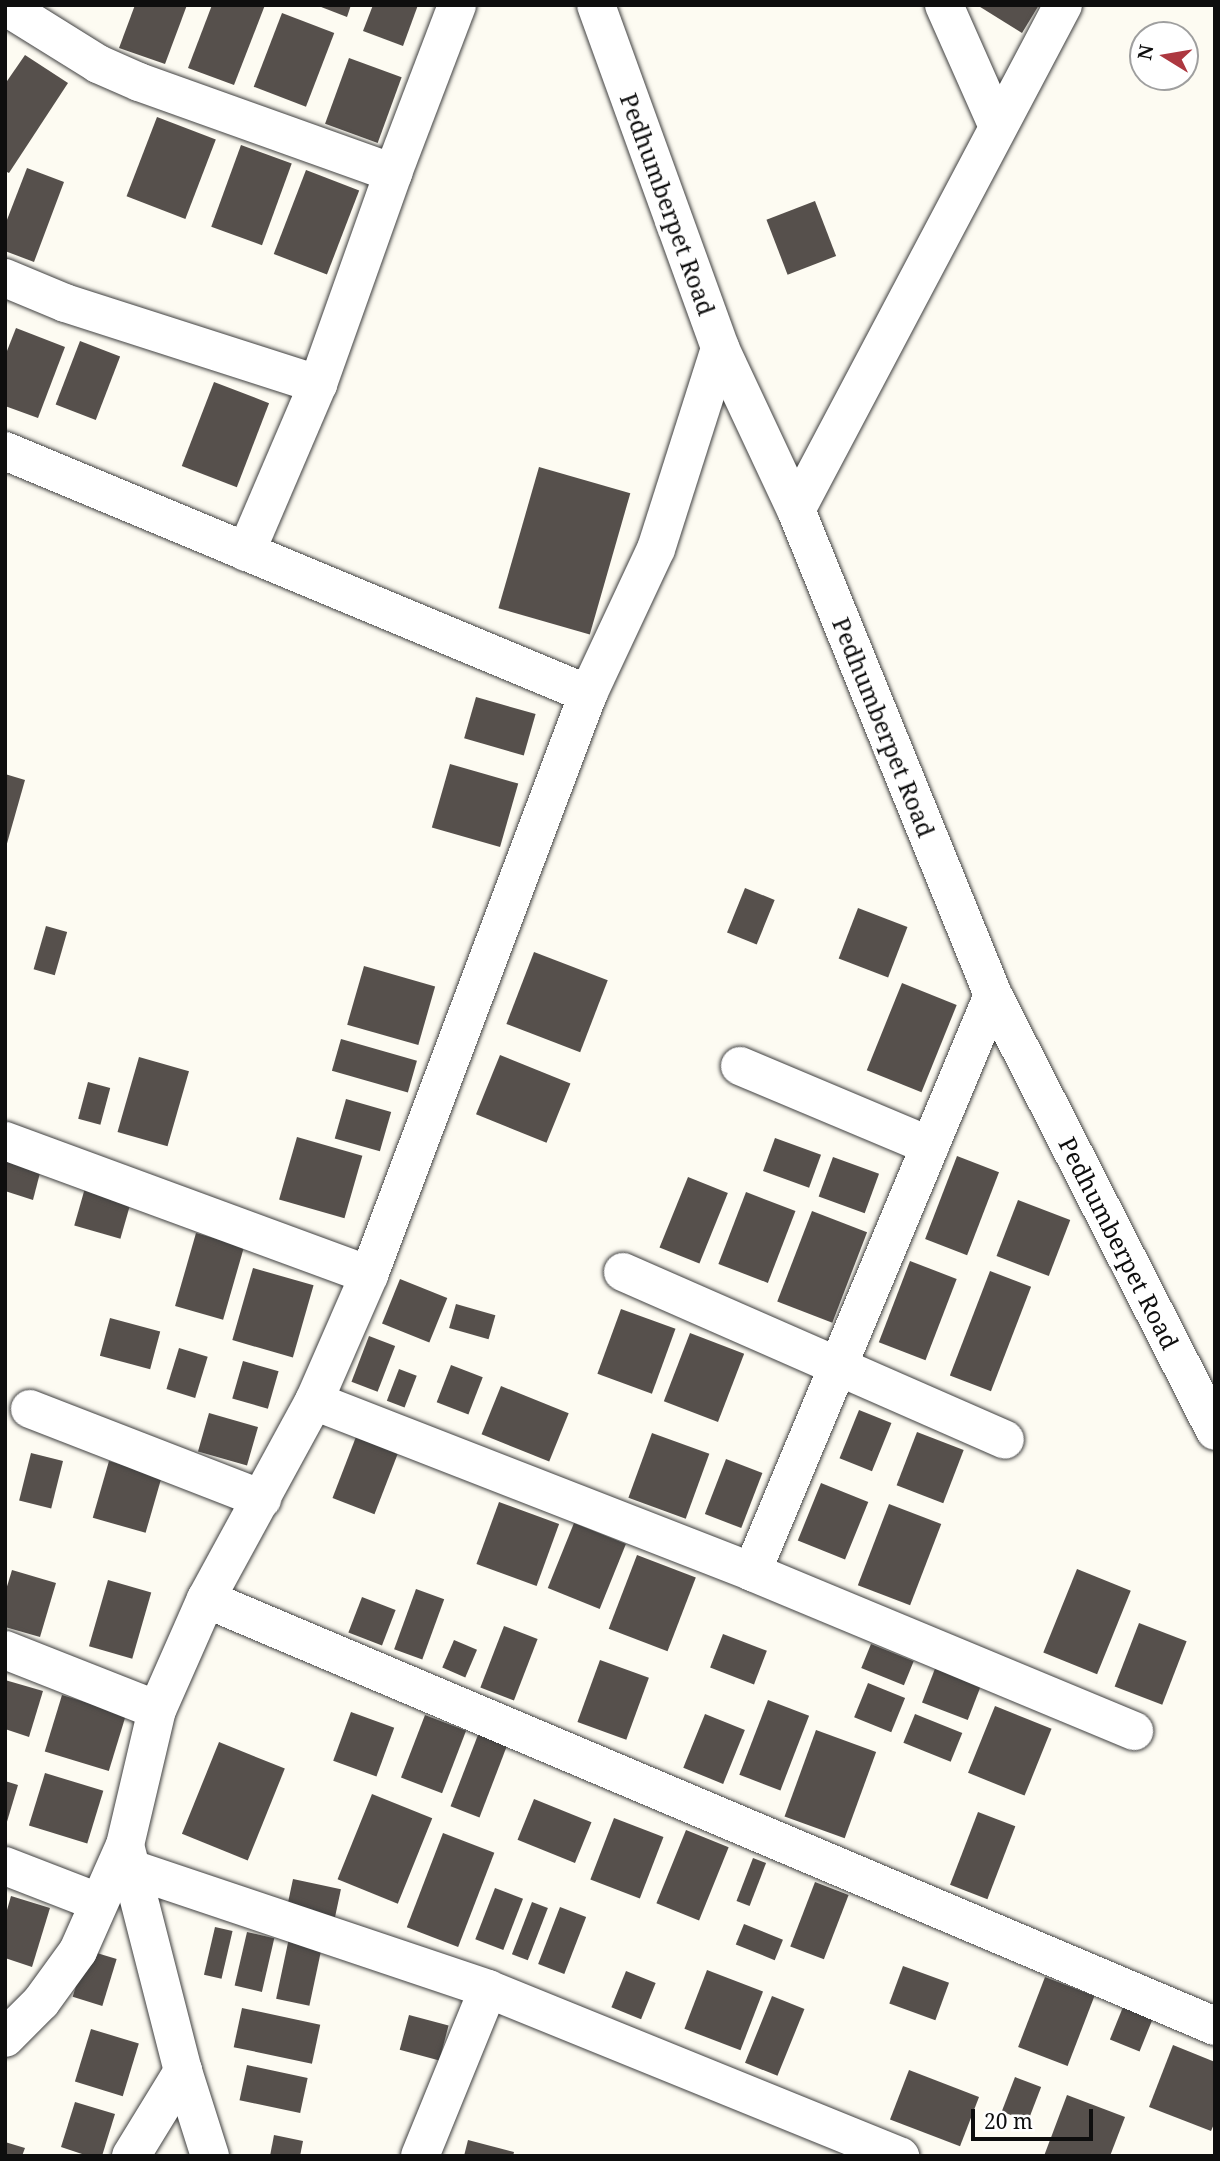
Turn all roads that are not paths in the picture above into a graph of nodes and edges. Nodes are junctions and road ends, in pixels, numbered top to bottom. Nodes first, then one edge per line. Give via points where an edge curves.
1 (457, 5) edge
2 (596, 5) edge
3 (944, 5) edge
4 (1063, 5) edge
5 (5, 6) edge
6 (998, 127) junction
7 (393, 173) junction
8 (5, 278) edge
9 (720, 348) junction
10 (318, 384) junction
11 (5, 451) edge
12 (796, 510) junction
13 (246, 552) junction
14 (588, 694) junction
15 (993, 995) junction
16 (740, 1066) dead end
17 (5, 1141) edge
18 (930, 1146) junction
19 (623, 1272) dead end
20 (369, 1275) junction
21 (838, 1368) junction
22 (314, 1401) junction
23 (30, 1409) dead end
24 (1215, 1431) edge
25 (1005, 1440) dead end
26 (262, 1499) junction
27 (752, 1572) junction
28 (206, 1600) junction
29 (5, 1650) edge
30 (157, 1710) junction
31 (1134, 1731) dead end
32 (128, 1857) junction
33 (5, 1866) edge
34 (98, 1902) junction
35 (488, 1989) junction
36 (1215, 2026) edge
37 (5, 2038) edge
38 (183, 2071) junction
39 (131, 2156) edge
40 (210, 2156) edge
41 (420, 2156) edge
42 (900, 2156) edge

1 - 7 street
2 - 9 street, Pedhumberpet Road
3 - 6 street
4 - 6 street
5 - 7 street via 98,64 139,82
6 - 12 street
7 - 10 street
8 - 10 street via 65,303
9 - 12 street, Pedhumberpet Road
9 - 14 street via 656,549
10 - 13 street
11 - 13 street
12 - 15 street, Pedhumberpet Road
13 - 14 street
14 - 20 street
15 - 18 street
15 - 24 street, Pedhumberpet Road
16 - 18 street
17 - 20 street
18 - 21 street
19 - 21 street
20 - 22 street
21 - 25 street
21 - 27 street
22 - 26 street
22 - 27 street
23 - 26 street
26 - 28 street
27 - 31 street
28 - 30 street
28 - 36 street
29 - 30 street
30 - 32 street
32 - 34 street
32 - 35 street
32 - 38 street
33 - 34 street
34 - 37 street via 78,1951 41,2002
35 - 41 street
35 - 42 street
38 - 39 street
38 - 40 street

